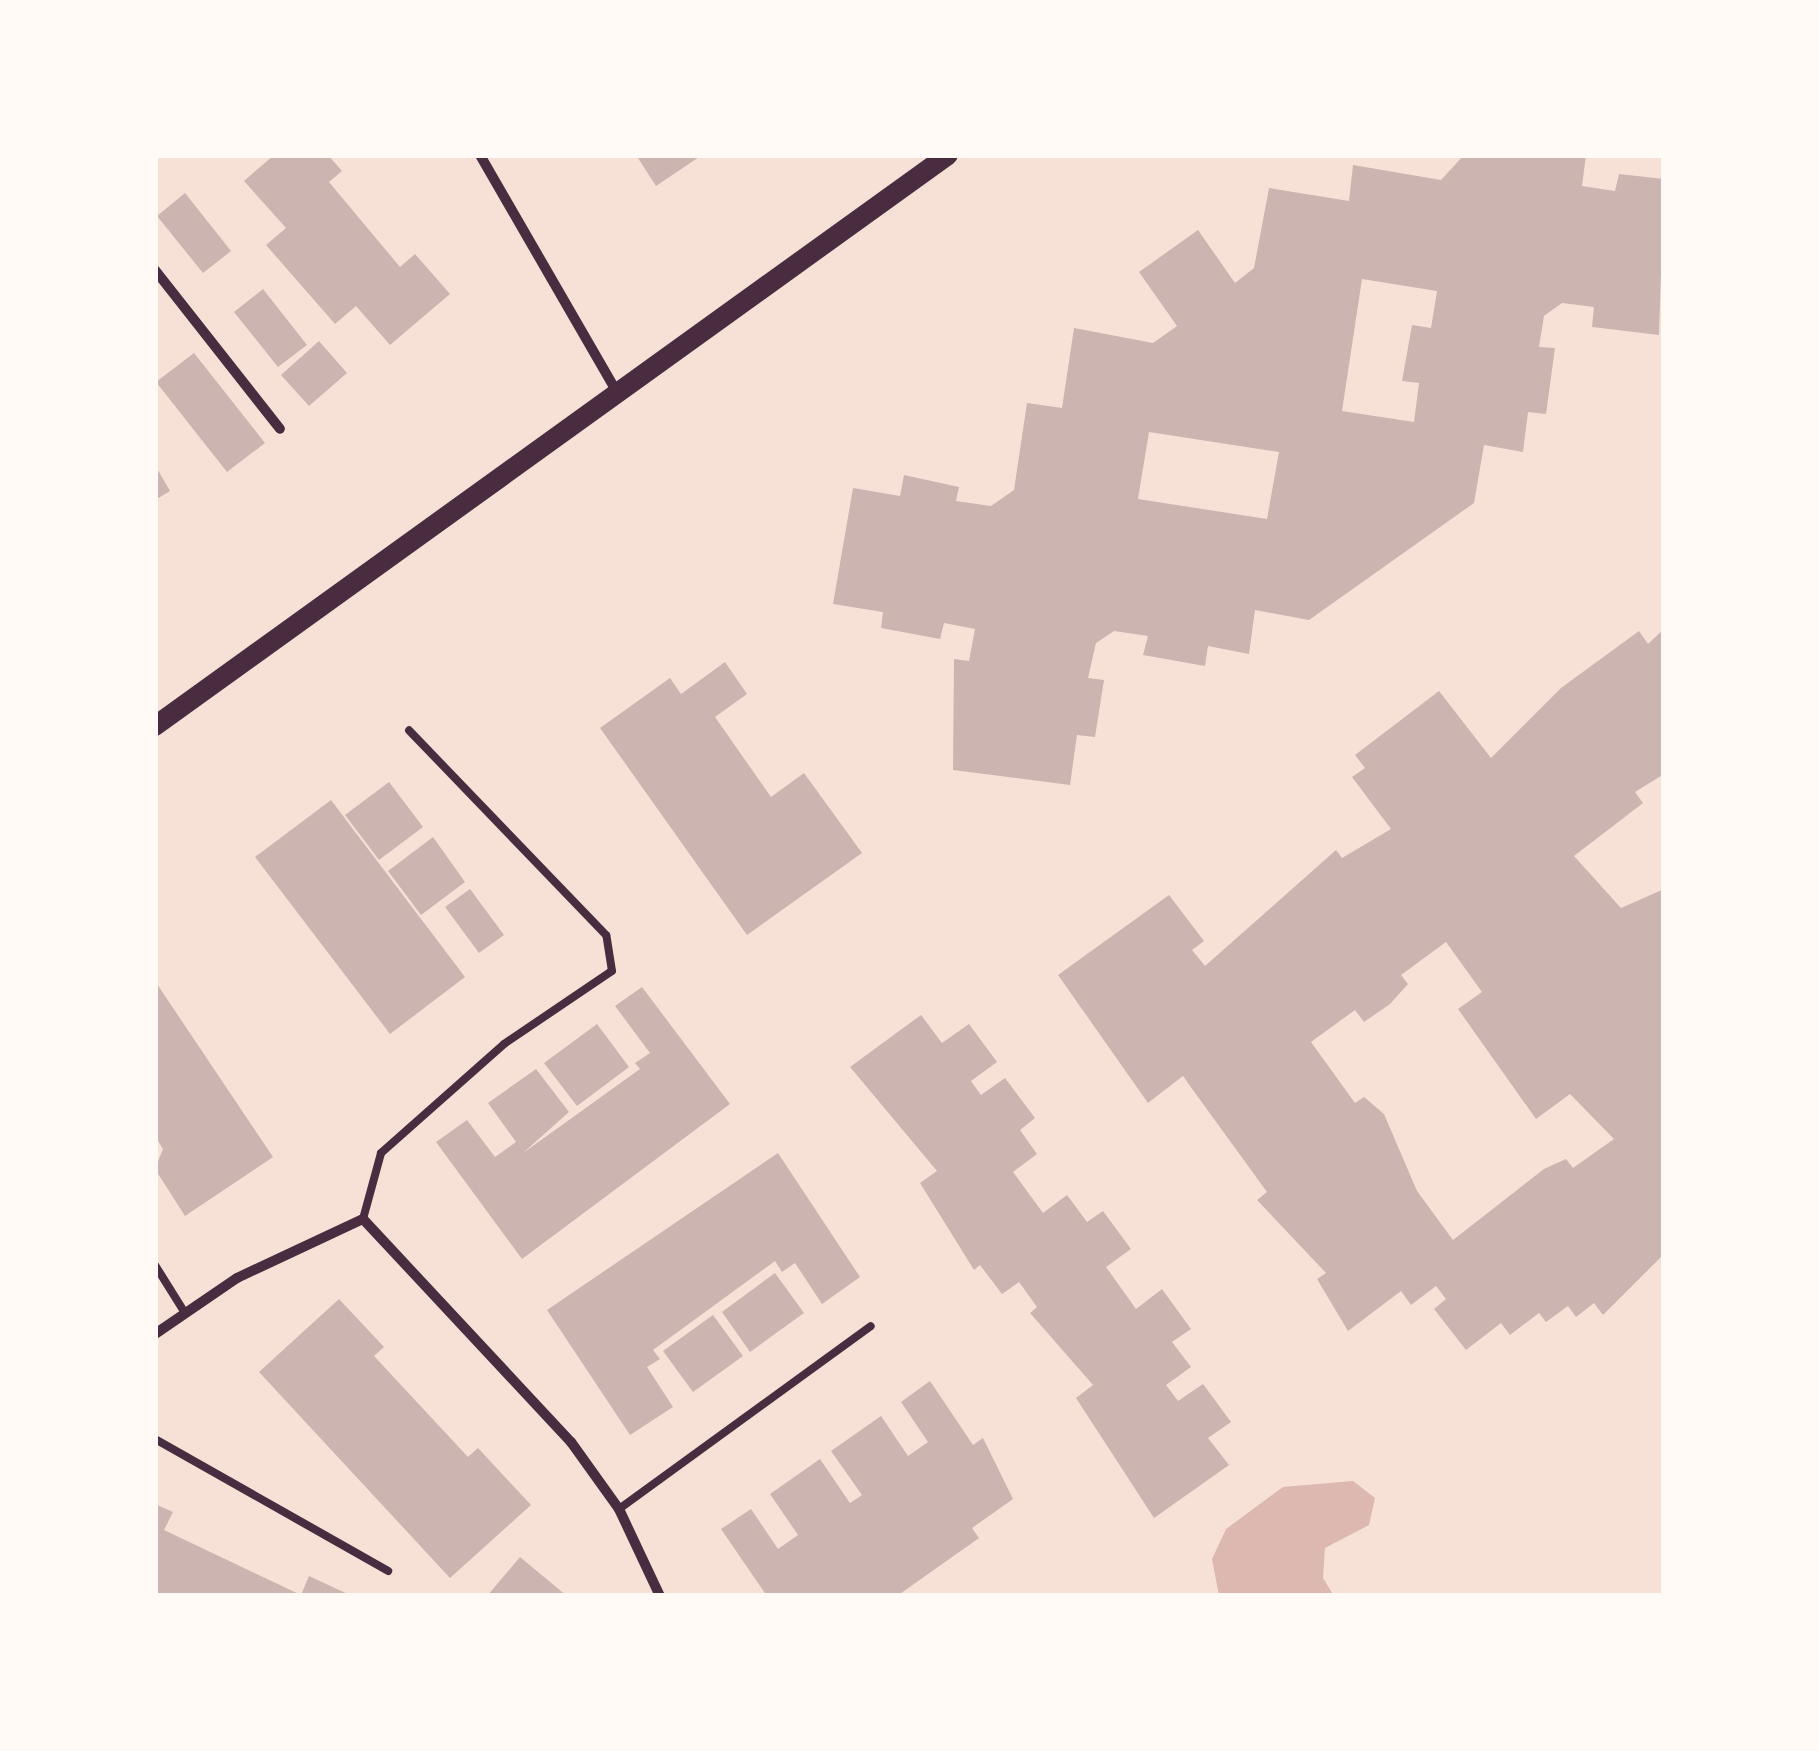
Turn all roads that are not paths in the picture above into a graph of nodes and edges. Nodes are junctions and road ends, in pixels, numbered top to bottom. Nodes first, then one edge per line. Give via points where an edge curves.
1 (480, 155) edge
2 (948, 155) edge
3 (155, 270) edge
4 (619, 395) junction
5 (280, 429) dead end
6 (155, 726) edge
7 (409, 730) dead end
8 (363, 1219) junction
9 (155, 1265) edge
10 (185, 1314) junction
11 (871, 1326) dead end
12 (155, 1334) edge
13 (155, 1439) edge
14 (620, 1509) junction
15 (388, 1571) dead end
16 (660, 1596) edge

1 - 4 street
2 - 4 main road
3 - 5 street
4 - 6 main road
7 - 8 lane via 606,934 612,971 504,1044 381,1153
8 - 10 street
8 - 14 street via 558,1428
9 - 10 lane
10 - 12 street
11 - 14 lane
13 - 15 lane
14 - 16 street

